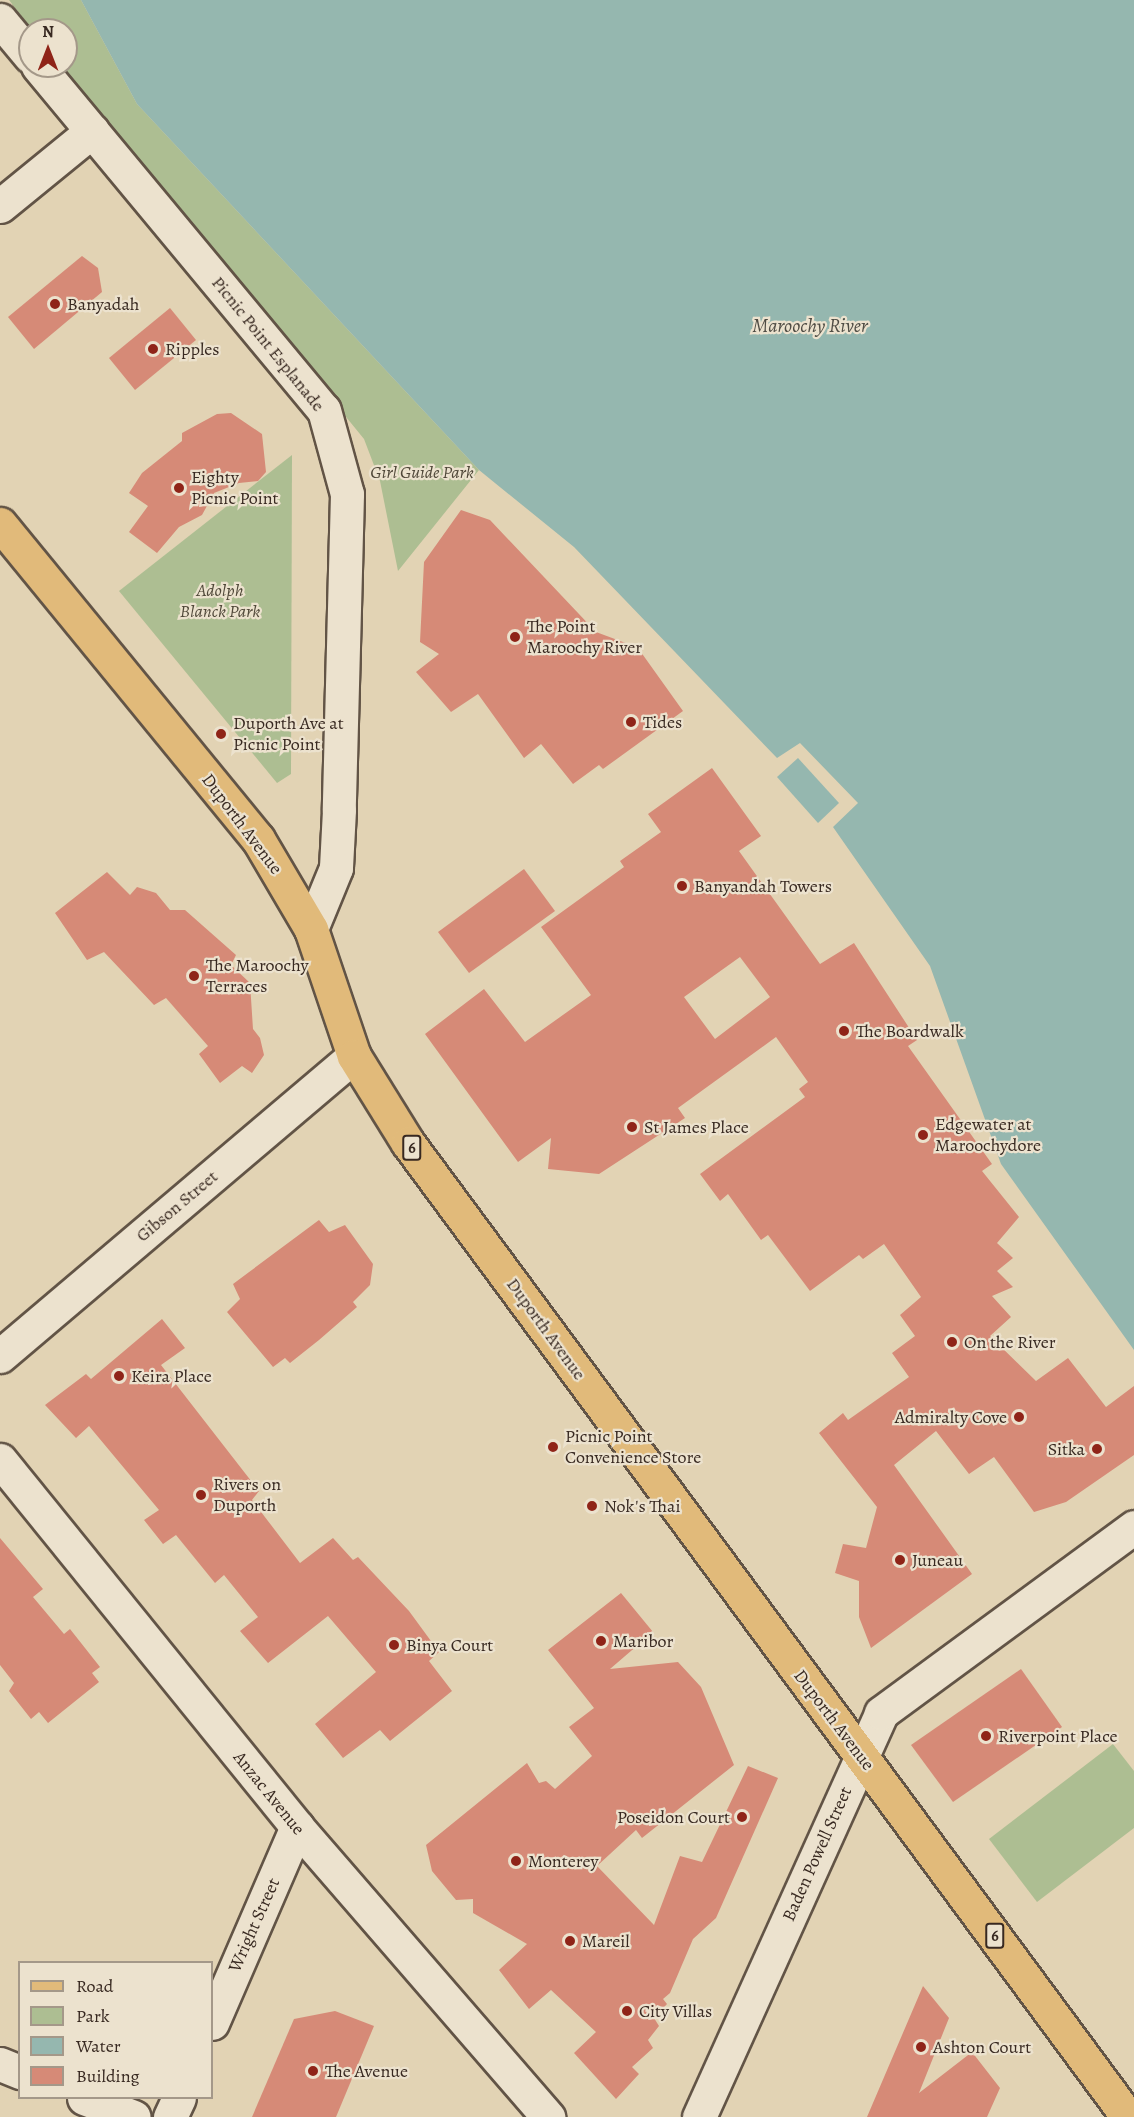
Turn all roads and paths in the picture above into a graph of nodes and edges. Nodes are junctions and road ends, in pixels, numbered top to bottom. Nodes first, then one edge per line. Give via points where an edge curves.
1 (0, 20) edge
2 (18, 42) edge
3 (48, 78) edge
4 (92, 131) junction
5 (0, 206) edge
6 (0, 524) edge
7 (311, 929) junction
8 (354, 1056) junction
9 (0, 1356) edge
10 (0, 1461) edge
11 (1134, 1527) edge
12 (861, 1756) junction
13 (297, 1827) junction
14 (213, 2021) edge
15 (0, 2064) edge
16 (18, 2071) edge
17 (89, 2099) edge
18 (178, 2099) edge
19 (134, 2117) edge
20 (170, 2117) edge
21 (548, 2117) edge
22 (699, 2117) edge
23 (1128, 2117) edge

1 - 2 street
3 - 4 street, Picnic Point Esplanade
4 - 5 street
4 - 7 street, Picnic Point Esplanade via 324,410 347,494 340,799 336,867
6 - 7 main road, Duporth Avenue / 6 via 258,839
7 - 8 main road, Duporth Avenue / 6
8 - 9 street, Gibson Street
8 - 12 main road, Duporth Avenue / 6 via 408,1143
10 - 13 street, Anzac Avenue
11 - 12 street, Baden Powell Street via 881,1713
12 - 22 street, Baden Powell Street
12 - 23 main road, Duporth Avenue / 6
13 - 14 street, Wright Street
13 - 21 street, Anzac Avenue
15 - 16 street
17 - 19 street
18 - 20 street

